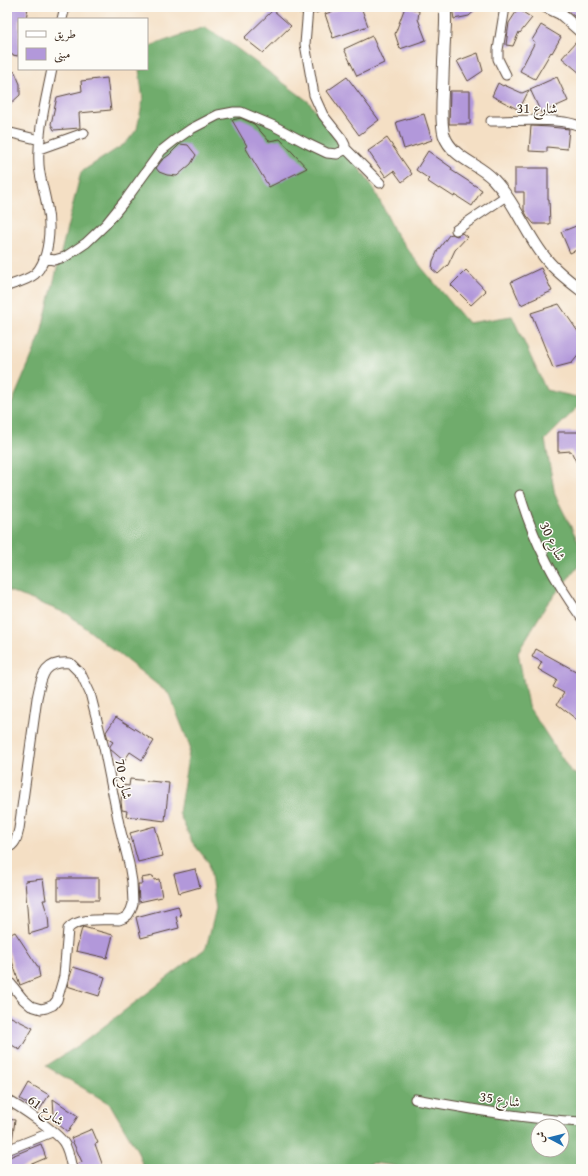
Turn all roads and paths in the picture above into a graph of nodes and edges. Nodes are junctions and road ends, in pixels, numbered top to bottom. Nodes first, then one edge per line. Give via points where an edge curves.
1 (65, 7) edge
2 (308, 7) edge
3 (445, 7) edge
4 (505, 7) edge
5 (544, 7) edge
6 (561, 11) edge
7 (62, 18) edge
8 (581, 32) edge
9 (52, 70) edge
10 (506, 75) dead end
11 (491, 122) dead end
12 (581, 127) edge
13 (7, 132) edge
14 (84, 133) dead end
15 (40, 144) junction
16 (345, 148) junction
17 (380, 183) dead end
18 (506, 196) junction
19 (456, 230) dead end
20 (44, 258) junction
21 (7, 286) edge
22 (581, 290) edge
23 (520, 495) dead end
24 (581, 617) edge
25 (7, 848) edge
26 (7, 979) edge
27 (415, 1098) dead end
28 (7, 1100) edge
29 (581, 1122) edge
30 (52, 1132) junction
31 (7, 1150) edge
32 (72, 1169) edge

1 - 7 street
2 - 16 street via 305,44 314,95 323,115 342,139
3 - 18 street via 442,119 444,135 458,154 492,178
4 - 10 street via 498,59
5 - 6 street
6 - 8 street
9 - 15 street
11 - 12 street, شارع 31 via 550,121
13 - 15 street
14 - 15 street
15 - 20 street via 39,166 48,208 47,248
16 - 17 street
16 - 20 street via 339,154 327,153 241,112 218,115 191,129 162,151 106,224 86,243 54,260
18 - 19 street
18 - 22 street via 546,259
20 - 21 street via 34,274
23 - 24 street, شارع 30 via 533,533 548,563
25 - 26 street, شارع 70 via 13,845 19,829 41,678 49,666 70,663 81,674 90,693 129,864 133,904 128,915 119,920 78,922 73,923 68,929 64,976 57,1000 52,1005 41,1009 31,1006
27 - 29 street, شارع 35 via 492,1113
28 - 30 street, شارع 61
30 - 31 street
30 - 32 street, شارع 61 via 63,1142 69,1153

